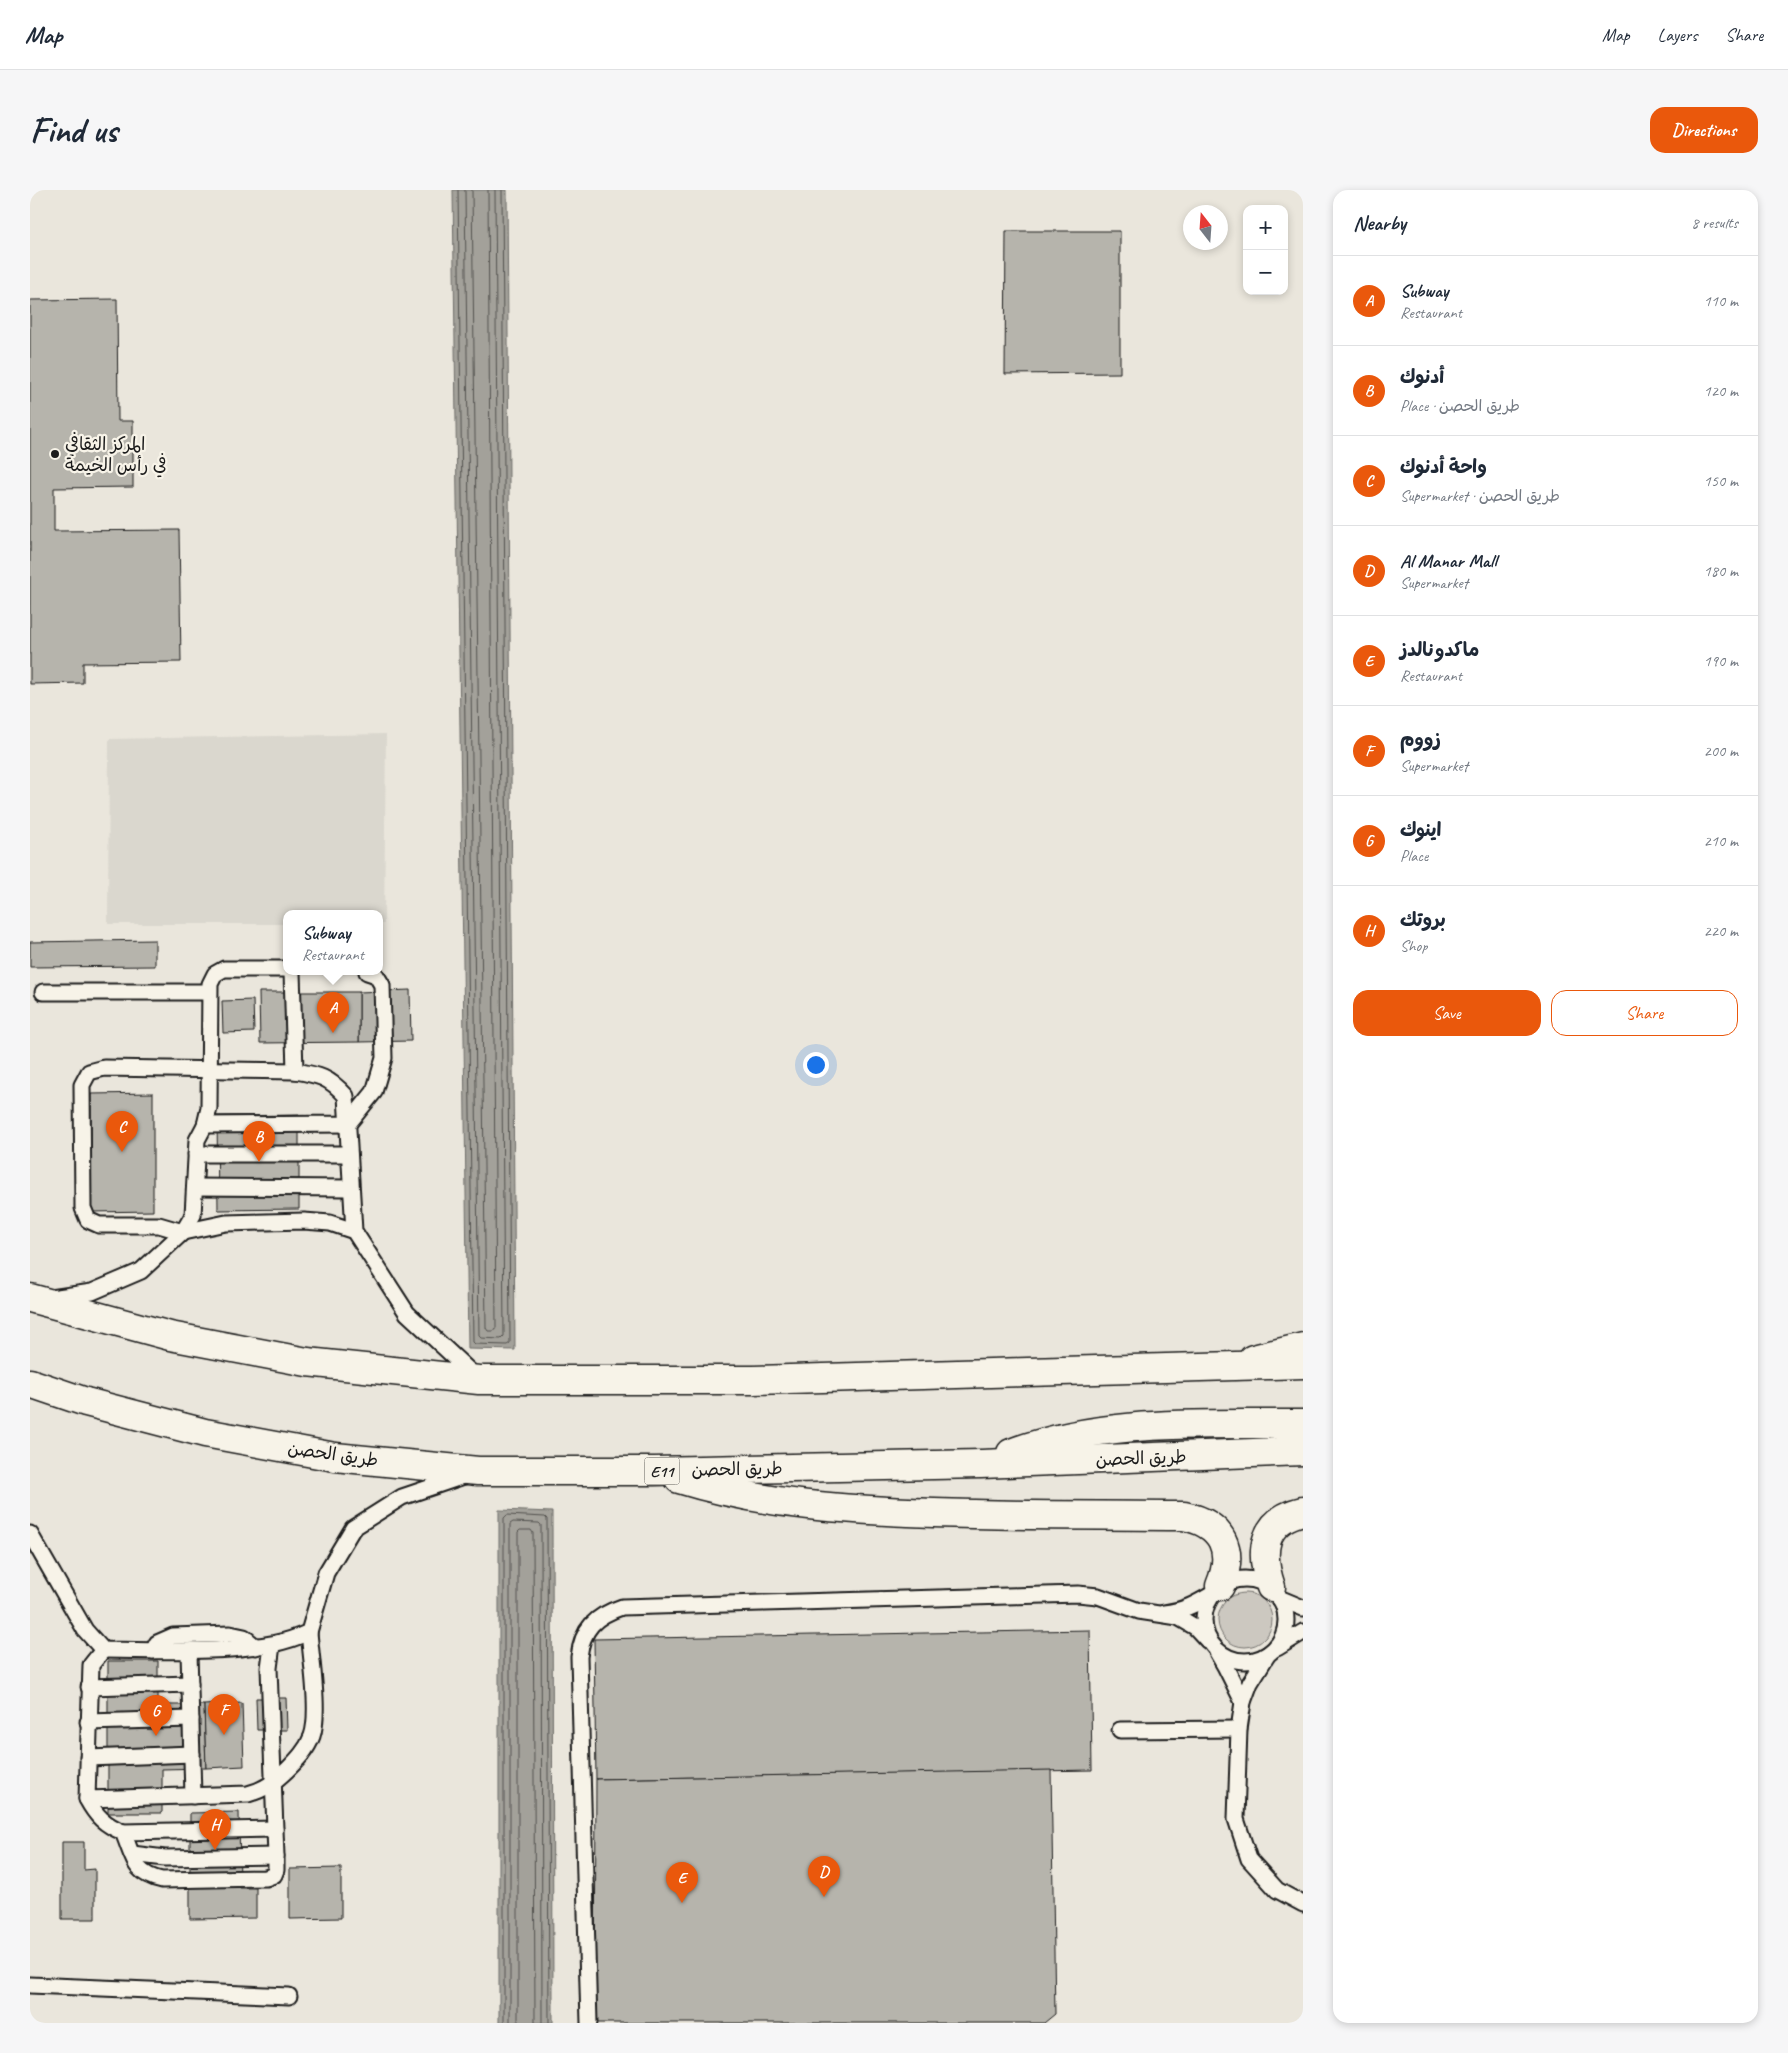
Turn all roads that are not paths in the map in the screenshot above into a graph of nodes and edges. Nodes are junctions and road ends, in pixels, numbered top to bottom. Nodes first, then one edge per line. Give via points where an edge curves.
1 (283, 969) edge
2 (292, 975) edge
3 (374, 975) edge
4 (43, 992) dead end
5 (209, 992) junction
6 (208, 1071) junction
7 (295, 1072) junction
8 (348, 1124) junction
9 (205, 1125) junction
10 (196, 1154) junction
11 (349, 1154) junction
12 (195, 1187) junction
13 (350, 1188) junction
14 (354, 1231) junction
15 (183, 1232) junction
16 (32, 1299) edge
17 (1303, 1347) edge
18 (1303, 1364) edge
19 (1231, 1365) junction
20 (479, 1380) junction
21 (30, 1383) edge
22 (1303, 1424) edge
23 (1303, 1451) edge
24 (981, 1464) junction
25 (478, 1471) junction
26 (654, 1471) junction
27 (1303, 1511) edge
28 (30, 1534) edge
29 (1215, 1591) junction
30 (1275, 1592) junction
31 (1303, 1608) edge
32 (1159, 1613) junction
33 (309, 1632) junction
34 (1303, 1632) edge
35 (1211, 1645) junction
36 (272, 1646) junction
37 (256, 1647) junction
38 (103, 1650) junction
39 (153, 1651) junction
40 (189, 1652) junction
41 (1271, 1652) junction
42 (190, 1684) junction
43 (89, 1687) junction
44 (1242, 1702) junction
45 (191, 1719) junction
46 (88, 1722) junction
47 (1238, 1729) junction
48 (1120, 1730) dead end
49 (192, 1754) junction
50 (88, 1758) junction
51 (273, 1783) junction
52 (193, 1796) junction
53 (87, 1799) junction
54 (276, 1829) junction
55 (123, 1832) junction
56 (132, 1854) junction
57 (276, 1856) junction
58 (1303, 1904) edge
59 (30, 1985) edge
60 (289, 1996) dead end
61 (589, 2023) edge

1 - 5 lane via 224,970 215,974
2 - 7 lane
3 - 8 lane via 382,986 384,1058 374,1092
4 - 5 lane
5 - 6 lane
6 - 7 lane
6 - 9 lane via 209,1108
6 - 15 lane via 104,1068 89,1072 82,1085 83,1208 88,1220 99,1225 158,1225
7 - 8 lane via 334,1082 346,1096
8 - 9 lane
8 - 11 lane
9 - 10 lane via 197,1140
10 - 11 lane
10 - 12 lane
11 - 13 lane
12 - 13 lane
12 - 15 lane via 193,1215
13 - 14 lane
14 - 15 lane via 330,1223 304,1221 226,1223
14 - 20 lane via 407,1313
15 - 16 lane via 141,1271 92,1292
16 - 20 main road via 170,1336 307,1362
17 - 19 main road
18 - 19 main road
19 - 20 main road via 753,1380
21 - 25 main road, طريق الحصن / E11 via 86,1402 205,1433 335,1457
22 - 24 main road via 1142,1426 1101,1430 1036,1445
23 - 24 main road, طريق الحصن / E11
24 - 26 main road, طريق الحصن / E11
25 - 26 main road, طريق الحصن / E11
25 - 33 lane via 402,1497 353,1528 326,1573
26 - 29 main road via 730,1493 812,1507 1201,1519 1218,1533 1226,1551 1227,1570
27 - 30 main road via 1290,1514 1275,1524 1267,1539 1263,1554 1265,1570
28 - 38 lane via 84,1630
29 - 30 lane via 1231,1581 1244,1578 1257,1580
29 - 32 lane via 1195,1605
29 - 35 lane via 1204,1609 1203,1625
30 - 31 lane
30 - 41 lane via 1285,1608 1286,1623 1283,1638
32 - 35 lane via 1178,1617 1195,1627
32 - 61 lane via 1139,1611 1098,1596 1059,1593 622,1607 595,1620 586,1631 579,1657
33 - 36 lane
33 - 51 lane via 315,1716 312,1736 300,1757
34 - 41 lane
35 - 41 lane via 1225,1657 1237,1661 1250,1662
35 - 44 lane
36 - 37 lane
36 - 51 lane via 269,1668
37 - 39 lane via 244,1637 230,1634 173,1636 157,1643
37 - 40 lane
38 - 39 lane
38 - 43 lane via 91,1664
39 - 40 lane
40 - 42 lane
41 - 44 lane via 1250,1683
42 - 43 lane
42 - 45 lane
43 - 46 lane
44 - 47 lane
45 - 46 lane
45 - 49 lane
46 - 50 lane
47 - 48 lane
47 - 58 lane via 1236,1819 1250,1859 1277,1890
49 - 50 lane
49 - 52 lane
50 - 53 lane
51 - 52 lane via 248,1794
51 - 54 lane
52 - 53 lane
53 - 55 lane via 93,1812 106,1825
54 - 55 lane
54 - 57 lane
55 - 56 lane
56 - 57 lane via 165,1858
56 - 57 lane via 138,1870 162,1880 266,1878 274,1875
59 - 60 lane

